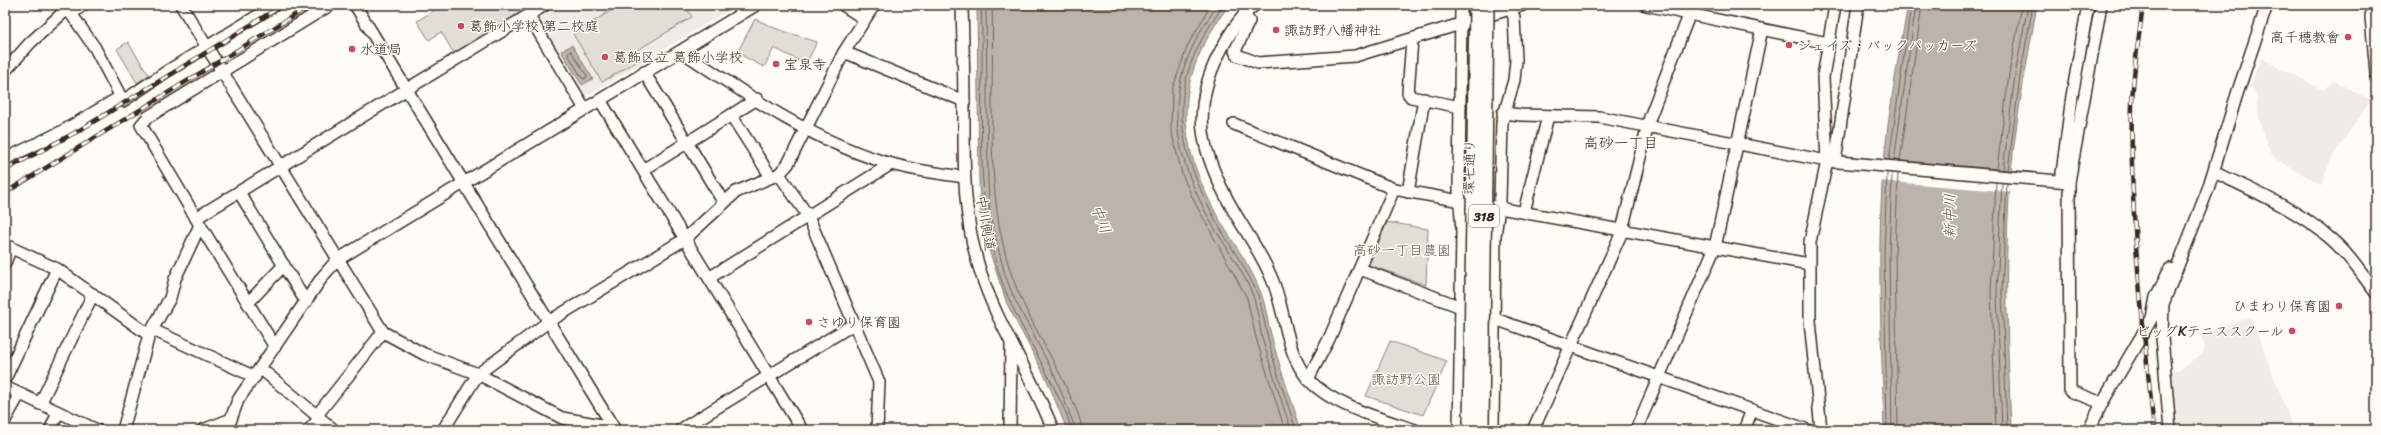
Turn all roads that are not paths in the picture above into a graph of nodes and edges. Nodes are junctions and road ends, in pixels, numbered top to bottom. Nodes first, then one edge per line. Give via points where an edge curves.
1 (82, 5) edge
2 (181, 5) edge
3 (275, 5) edge
4 (330, 5) edge
5 (355, 5) edge
6 (544, 5) edge
7 (843, 5) edge
8 (874, 5) edge
9 (962, 5) edge
10 (1255, 5) edge
11 (1461, 5) edge
12 (1476, 5) edge
13 (1487, 5) edge
14 (1523, 5) edge
15 (1646, 5) edge
16 (1835, 5) edge
17 (1858, 5) edge
18 (2088, 5) edge
19 (2101, 5) edge
20 (2267, 5) edge
21 (2373, 5) edge
22 (752, 6) edge
23 (1510, 6) edge
24 (1692, 9) edge
25 (68, 10) edge
26 (1244, 14) junction
27 (529, 16) junction
28 (865, 19) junction
29 (1461, 23) junction
30 (1762, 30) junction
31 (1412, 40) junction
32 (1828, 43) junction
33 (206, 46) junction
34 (681, 51) junction
35 (844, 52) junction
36 (5, 71) edge
37 (222, 72) junction
38 (644, 72) junction
39 (2376, 73) edge
40 (406, 90) junction
41 (122, 99) junction
42 (757, 99) junction
43 (600, 100) junction
44 (1424, 100) junction
45 (964, 101) junction
46 (1460, 107) junction
47 (585, 109) junction
48 (1503, 113) junction
49 (731, 116) junction
50 (1548, 116) junction
51 (1234, 124) dead end
52 (1647, 126) junction
53 (805, 129) junction
54 (688, 142) junction
55 (1736, 145) junction
56 (5, 159) edge
57 (1834, 162) junction
58 (891, 164) junction
59 (280, 166) junction
60 (643, 170) junction
61 (2214, 172) junction
62 (775, 176) junction
63 (964, 177) junction
64 (2061, 181) junction
65 (464, 183) junction
66 (1394, 189) junction
67 (239, 192) junction
68 (1408, 192) junction
69 (1460, 202) junction
70 (724, 203) junction
71 (1499, 209) junction
72 (1524, 212) junction
73 (808, 216) junction
74 (198, 221) junction
75 (1621, 230) junction
76 (685, 239) junction
77 (2188, 242) junction
78 (8, 246) edge
79 (1715, 247) junction
80 (338, 260) junction
81 (5, 263) edge
82 (1809, 264) junction
83 (284, 265) junction
84 (57, 269) junction
85 (1360, 269) junction
86 (709, 278) junction
87 (2376, 293) edge
88 (92, 294) junction
89 (306, 302) junction
90 (248, 303) junction
91 (1462, 307) junction
92 (1495, 319) junction
93 (548, 322) junction
94 (854, 324) junction
95 (151, 332) junction
96 (383, 332) junction
97 (1011, 344) junction
98 (1571, 345) junction
99 (275, 346) junction
100 (257, 372) junction
101 (478, 374) junction
102 (769, 377) junction
103 (1659, 377) junction
104 (5, 379) edge
105 (1308, 379) junction
106 (5, 387) edge
107 (19, 395) junction
108 (2102, 403) junction
109 (40, 404) junction
110 (1752, 410) junction
111 (58, 414) junction
112 (318, 417) junction
113 (5, 420) edge
114 (228, 425) edge
115 (1476, 428) edge
116 (614, 429) edge
117 (50, 430) edge
118 (97, 430) edge
119 (123, 430) edge
120 (203, 430) edge
121 (309, 430) edge
122 (334, 430) edge
123 (443, 430) edge
124 (680, 430) edge
125 (802, 430) edge
126 (876, 430) edge
127 (1010, 430) edge
128 (1053, 430) edge
129 (1415, 430) edge
130 (1533, 430) edge
131 (1636, 430) edge
132 (1744, 430) edge
133 (1808, 430) edge
134 (1821, 430) edge
135 (2089, 430) edge
136 (2170, 430) edge

1 - 25 street
2 - 33 street
3 - 33 street
4 - 37 street
5 - 40 street
6 - 27 street
7 - 28 street
8 - 28 street
9 - 45 street, 中川側道
10 - 26 street
11 - 29 street
12 - 115 main road, 環七通り / 318, bridge
13 - 115 main road, 環七通り / 318, bridge
14 - 23 street
15 - 24 street
16 - 32 street
17 - 57 street
18 - 64 street
19 - 64 street
20 - 61 street
21 - 39 street via 2371,17
22 - 34 street
23 - 29 street
23 - 48 street via 1514,17 1516,60 1514,80
24 - 30 street
24 - 52 street
25 - 36 street via 30,43
25 - 41 street via 95,48
26 - 31 street via 1249,20 1235,51 1237,55 1258,63 1355,56
26 - 105 street via 1211,71 1202,98 1201,124 1210,157 1231,206 1269,271 1280,300 1296,359
27 - 40 street
27 - 47 street
28 - 35 street
29 - 31 street
29 - 46 street
30 - 32 street
30 - 55 street
31 - 44 street via 1408,93 1411,97
32 - 57 street via 1823,77
33 - 37 street
33 - 41 street
34 - 38 street
34 - 42 street
35 - 45 street
35 - 53 street
37 - 59 street
37 - 74 street via 148,118 141,125
38 - 43 street
38 - 54 street
40 - 59 street
40 - 65 street
41 - 56 street
42 - 49 street
42 - 53 street
43 - 47 street
43 - 60 street
44 - 46 street
44 - 68 street
45 - 63 street, 中川側道
46 - 69 street
47 - 65 street
48 - 50 street
48 - 71 street
49 - 54 street
49 - 62 street
50 - 52 street via 1599,117
50 - 72 street
51 - 66 street
52 - 55 street
52 - 75 street
53 - 58 street via 846,149
53 - 62 street via 788,164
54 - 60 street
54 - 70 street
55 - 57 street
55 - 79 street
57 - 64 street
57 - 82 street via 1810,242
58 - 63 street
58 - 73 street
59 - 67 street
59 - 80 street
60 - 76 street
61 - 77 street
61 - 87 street via 2283,207 2331,239
62 - 70 street via 736,192
62 - 73 street
63 - 97 street, 中川側道 via 966,208 975,255 986,289
64 - 108 street via 2070,392
65 - 80 street
65 - 93 street
66 - 68 street
66 - 85 street
67 - 74 street
67 - 83 street
68 - 69 street
69 - 71 street
69 - 91 street
70 - 76 street
71 - 72 street
71 - 92 street via 1495,236
72 - 75 street
73 - 86 street
73 - 94 street
74 - 90 street
74 - 95 street via 170,298
75 - 79 street
75 - 98 street
76 - 86 street
76 - 93 street
77 - 108 street via 2160,287 2152,318 2144,333
77 - 136 street via 2167,294 2162,314 2162,350
78 - 81 street
78 - 84 street
79 - 82 street
79 - 103 street
80 - 89 street via 323,276
80 - 96 street
82 - 134 street via 1810,321
83 - 89 street
83 - 90 street
84 - 88 street
84 - 104 street
85 - 91 street
85 - 105 street
86 - 102 street
88 - 95 street
88 - 109 street
89 - 99 street
90 - 99 street
91 - 115 street
92 - 98 street
92 - 115 street
93 - 101 street
93 - 116 street
94 - 102 street
94 - 126 street via 879,382
95 - 100 street
95 - 119 street
96 - 101 street via 424,354
96 - 112 street
97 - 127 street
97 - 128 street, 中川側道 via 1044,405
98 - 103 street
98 - 130 street
99 - 100 street
100 - 112 street
100 - 114 street via 238,400
101 - 116 street via 562,418
101 - 123 street
102 - 124 street
102 - 125 street
103 - 110 street
103 - 131 street
105 - 129 street via 1338,401
106 - 107 street
107 - 109 street
107 - 113 street
108 - 135 street
109 - 111 street
110 - 132 street
110 - 133 street
111 - 117 street
111 - 118 street
112 - 121 street
112 - 122 street
114 - 120 street

